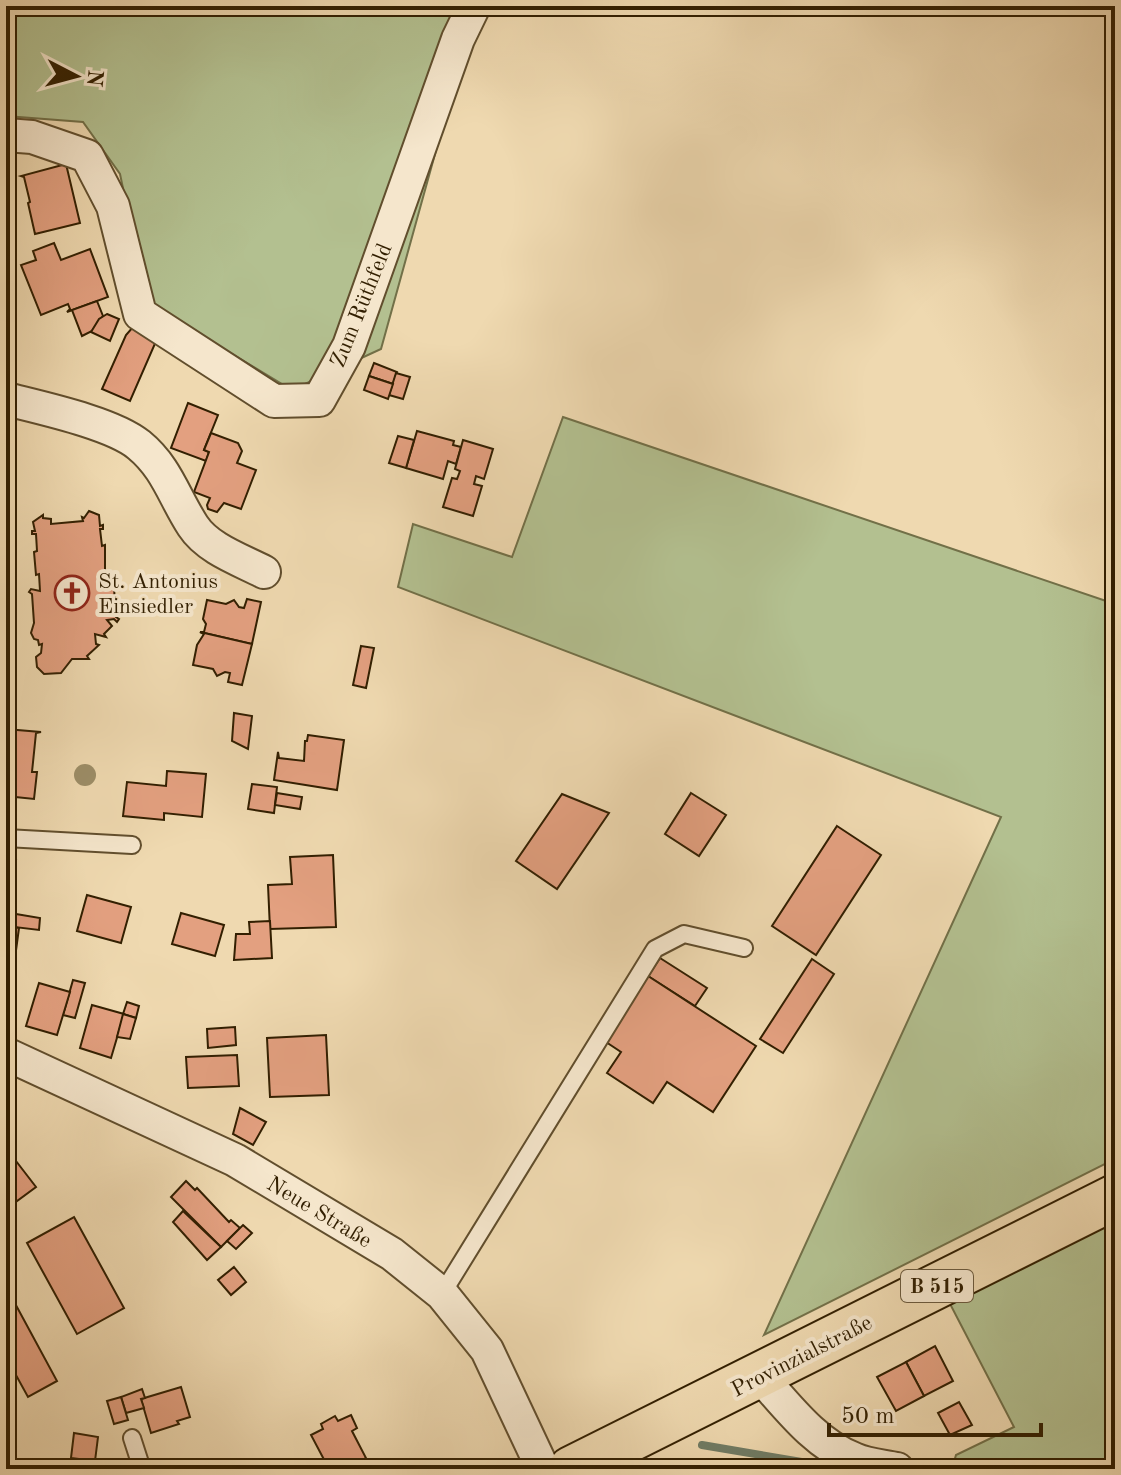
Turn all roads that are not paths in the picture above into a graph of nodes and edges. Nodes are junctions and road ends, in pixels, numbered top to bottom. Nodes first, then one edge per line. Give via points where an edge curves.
1 (474, 6) edge
2 (6, 135) edge
3 (6, 399) edge
4 (264, 572) dead end
5 (6, 838) edge
6 (132, 845) dead end
7 (744, 948) dead end
8 (6, 1054) edge
9 (1115, 1197) edge
10 (442, 1294) junction
11 (760, 1376) junction
12 (132, 1438) dead end
13 (142, 1469) edge
14 (543, 1469) edge
15 (571, 1469) edge
16 (897, 1469) edge

1 - 2 street, Zum Rüthfeld via 349,346 319,400 274,401 140,314 113,206 87,156 32,137
3 - 4 street via 88,421 136,442 154,458 194,528 217,548
5 - 6 lane
7 - 10 lane via 684,934 655,949
8 - 10 street, Neue Straße via 235,1160 392,1254
9 - 11 main road, Provinzialstraße / B 515
10 - 14 street, Neue Straße via 487,1350
11 - 15 main road, Provinzialstraße / B 515
11 - 16 street via 805,1427 829,1445 854,1460
12 - 13 lane

